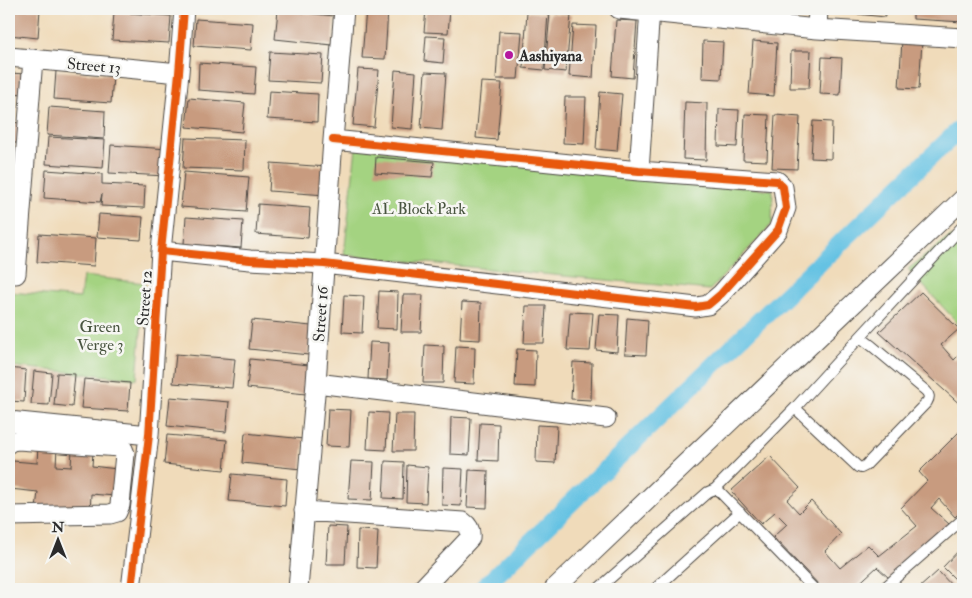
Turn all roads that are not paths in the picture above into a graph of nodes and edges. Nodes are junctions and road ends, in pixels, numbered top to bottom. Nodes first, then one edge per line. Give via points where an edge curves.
1 (184, 9) edge
2 (344, 9) edge
3 (619, 9) edge
4 (818, 9) edge
5 (650, 10) edge
6 (817, 29) junction
7 (963, 38) edge
8 (9, 57) edge
9 (33, 59) junction
10 (179, 73) junction
11 (333, 140) junction
12 (17, 160) edge
13 (639, 171) junction
14 (963, 199) edge
15 (962, 228) edge
16 (161, 251) junction
17 (324, 264) junction
18 (16, 274) dead end
19 (860, 337) junction
20 (316, 383) junction
21 (795, 408) junction
22 (606, 418) dead end
23 (9, 421) edge
24 (148, 435) junction
25 (9, 443) edge
26 (124, 459) junction
27 (145, 461) junction
28 (715, 489) junction
29 (121, 495) junction
30 (141, 498) junction
31 (304, 511) junction
32 (740, 512) junction
33 (9, 516) edge
34 (963, 518) edge
35 (131, 589) edge
36 (298, 589) edge
37 (422, 589) edge
38 (554, 589) edge
39 (598, 589) edge
40 (655, 589) edge
41 (814, 589) edge
42 (883, 589) edge

1 - 10 street, Street 12
2 - 11 street, Street 16
3 - 5 street
4 - 6 street
5 - 6 street
5 - 13 street
6 - 7 street
8 - 9 street, Street 13
9 - 10 street, Street 13
9 - 12 street
10 - 16 street, Street 12
11 - 13 street
11 - 17 street, Street 16
12 - 18 street
13 - 17 street via 777,181 783,187 786,208 778,230 721,294 708,305 696,307
14 - 38 street
15 - 19 lane
16 - 17 street
16 - 24 street, Street 12
17 - 20 street, Street 16
19 - 21 lane
19 - 21 lane via 926,391 928,402 861,468
20 - 22 street
20 - 31 street, Street 16
21 - 28 lane
23 - 24 street
24 - 27 street, Street 12
25 - 26 street via 18,440 120,447 124,449
26 - 27 street
26 - 29 street
27 - 30 street, Street 12
28 - 32 lane
28 - 39 lane
29 - 30 street
29 - 33 street via 117,512 110,514
30 - 35 street, Street 12
31 - 36 street, Street 16
31 - 37 street via 463,522 471,532 470,538
32 - 40 lane
32 - 41 lane
34 - 42 lane

